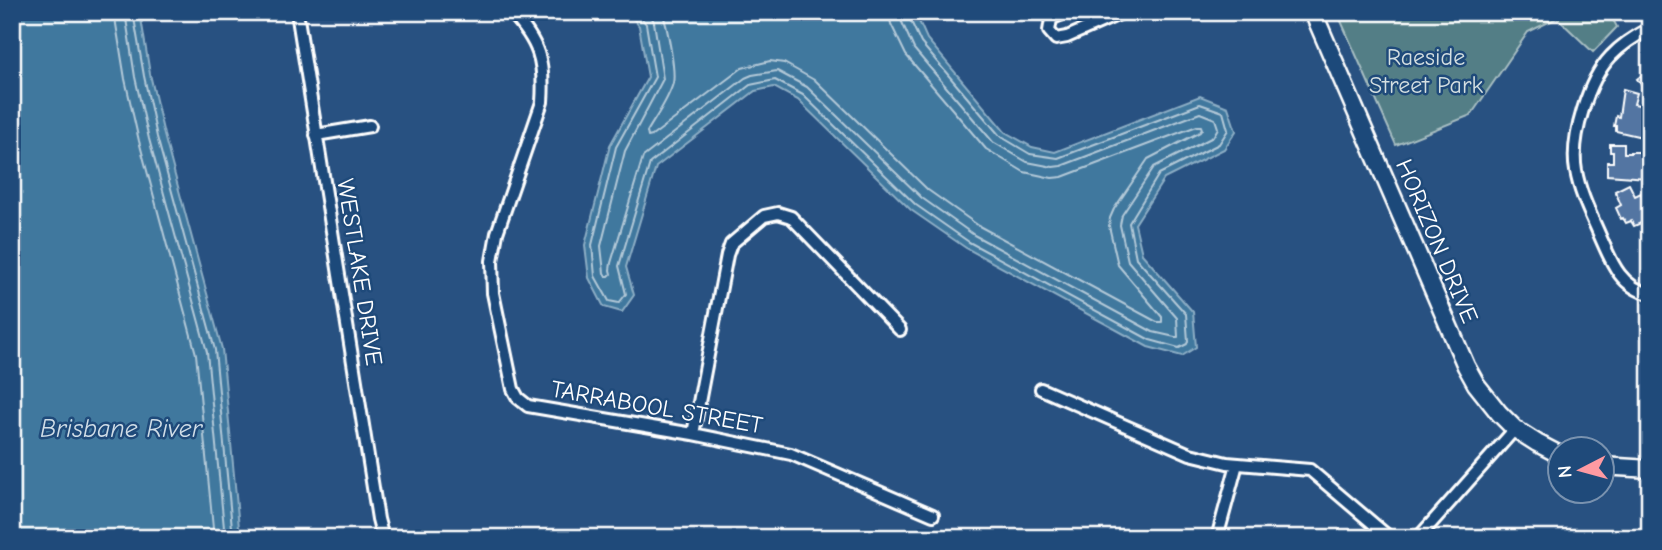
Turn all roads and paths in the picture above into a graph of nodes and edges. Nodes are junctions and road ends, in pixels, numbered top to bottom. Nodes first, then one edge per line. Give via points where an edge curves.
1 (297, 12) edge
2 (511, 12) edge
3 (1066, 12) edge
4 (1124, 12) edge
5 (1313, 12) edge
6 (1650, 28) edge
7 (370, 126) dead end
8 (316, 135) junction
9 (1650, 294) edge
10 (900, 330) dead end
11 (1041, 389) dead end
12 (1515, 429) junction
13 (693, 434) junction
14 (1546, 448) edge
15 (1237, 464) junction
16 (1616, 467) edge
17 (1650, 469) edge
18 (933, 515) dead end
19 (383, 538) edge
20 (1217, 538) edge
21 (1391, 538) edge
22 (1419, 538) edge

1 - 8 street, WESTLAKE DRIVE
2 - 13 street, TARRABOOL STREET via 537,48 543,84 542,102 497,233 492,261 493,293 513,389 528,406
3 - 4 street via 1051,19 1049,31 1056,39
5 - 12 street, HORIZON DRIVE via 1466,366 1487,399
6 - 9 street via 1611,56 1601,69 1587,96 1576,136 1576,167 1584,199 1613,267 1627,284
7 - 8 street
8 - 19 street, WESTLAKE DRIVE
10 - 13 street via 791,218 778,213 764,216 732,244 727,255
11 - 15 street via 1190,454
12 - 14 street, HORIZON DRIVE
12 - 22 street
13 - 18 street, TARRABOOL STREET via 791,454
15 - 20 street
15 - 21 street via 1310,470
16 - 17 street

